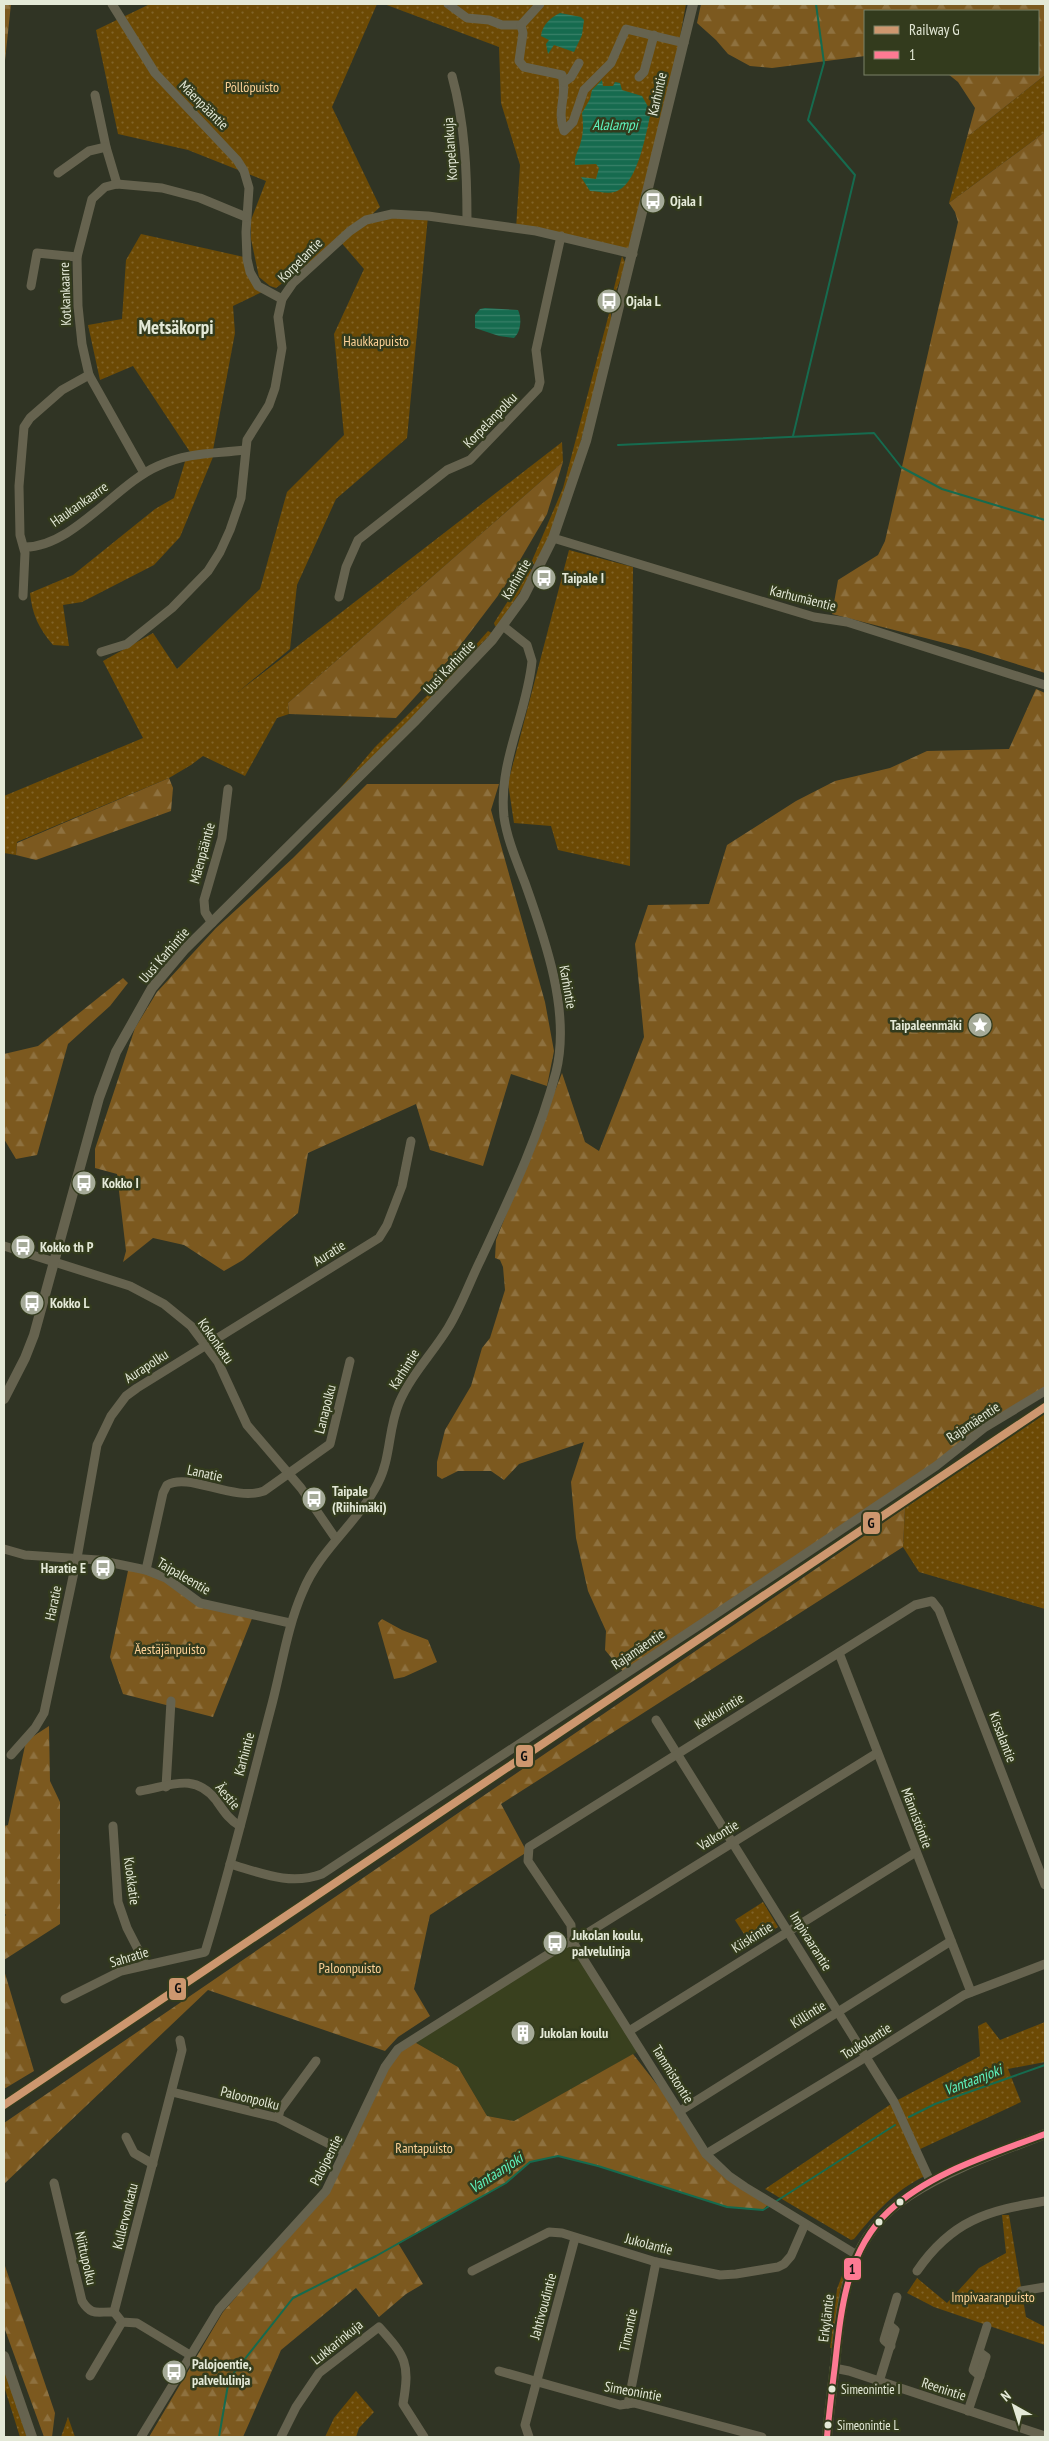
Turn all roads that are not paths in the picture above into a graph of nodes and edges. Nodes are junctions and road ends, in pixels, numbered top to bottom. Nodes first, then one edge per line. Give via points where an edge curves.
1 (112, 4) edge
2 (120, 4) edge
3 (448, 4) edge
4 (540, 4) edge
5 (693, 4) edge
6 (119, 16) junction
7 (520, 25) junction
8 (654, 35) junction
9 (684, 44) junction
10 (579, 63) dead end
11 (452, 76) dead end
12 (639, 77) dead end
13 (564, 82) junction
14 (95, 95) dead end
15 (106, 147) junction
16 (58, 173) dead end
17 (118, 184) junction
18 (246, 217) junction
19 (467, 221) junction
20 (561, 236) junction
21 (633, 254) junction
22 (77, 257) junction
23 (32, 286) dead end
24 (282, 299) junction
25 (89, 375) junction
26 (244, 450) junction
27 (144, 473) junction
28 (553, 538) junction
29 (24, 547) junction
30 (24, 596) dead end
31 (339, 597) dead end
32 (503, 626) junction
33 (101, 652) dead end
34 (1045, 685) edge
35 (228, 789) dead end
36 (212, 923) junction
37 (411, 1141) dead end
38 (4, 1246) edge
39 (56, 1262) junction
40 (205, 1345) junction
41 (350, 1361) dead end
42 (1045, 1391) edge
43 (4, 1399) edge
44 (97, 1445) joint
45 (290, 1474) junction
46 (336, 1539) junction
47 (4, 1549) edge
48 (77, 1558) junction
49 (146, 1570) junction
50 (932, 1601) joint
51 (290, 1623) junction
52 (838, 1653) junction
53 (171, 1701) dead end
54 (656, 1720) dead end
55 (877, 1752) junction
56 (677, 1754) junction
57 (12, 1755) dead end
58 (166, 1787) junction
59 (140, 1791) dead end
60 (113, 1826) dead end
61 (240, 1826) junction
62 (733, 1842) junction
63 (527, 1852) joint
64 (916, 1852) junction
65 (230, 1864) junction
66 (1045, 1885) edge
67 (788, 1930) junction
68 (572, 1941) junction
69 (951, 1941) junction
70 (205, 1952) joint
71 (1045, 1964) edge
72 (146, 1965) junction
73 (971, 1992) junction
74 (65, 1999) dead end
75 (838, 2011) junction
76 (629, 2031) junction
77 (180, 2040) dead end
78 (866, 2057) junction
79 (316, 2061) dead end
80 (172, 2092) junction
81 (680, 2111) junction
82 (278, 2118) junction
83 (1045, 2134) edge
84 (126, 2137) dead end
85 (345, 2152) junction
86 (706, 2154) junction
87 (153, 2164) junction
88 (54, 2183) dead end
89 (931, 2183) junction
90 (1045, 2201) edge
91 (805, 2224) junction
92 (575, 2238) junction
93 (857, 2255) junction
94 (656, 2262) junction
95 (472, 2271) dead end
96 (917, 2271) dead end
97 (1045, 2287) edge
98 (1021, 2291) dead end
99 (898, 2297) dead end
100 (114, 2312) junction
101 (122, 2322) junction
102 (987, 2326) dead end
103 (190, 2355) junction
104 (4, 2356) edge
105 (834, 2368) junction
106 (500, 2371) dead end
107 (90, 2376) dead end
108 (537, 2382) junction
109 (879, 2382) junction
110 (628, 2404) junction
111 (968, 2411) junction
112 (1045, 2436) edge
113 (32, 2437) edge
114 (141, 2437) edge
115 (282, 2437) edge
116 (424, 2437) edge
117 (529, 2437) edge
118 (762, 2437) edge
119 (827, 2437) edge

1 - 6 street, Mäenpääntie
2 - 6 street
3 - 7 street via 467,18
4 - 7 street
5 - 9 street, Karhintie
6 - 18 street, Mäenpääntie via 155,73 244,171 249,188
7 - 13 street via 523,33 519,61 524,67 562,75
8 - 9 street
8 - 12 street via 644,72
8 - 13 street via 626,29 611,62 584,90 573,122 564,131 560,120
9 - 21 street, Karhintie
10 - 13 street
11 - 19 street, Korpelankuja via 461,107
14 - 15 street
15 - 16 street via 89,152
15 - 17 street
17 - 18 street via 181,192
17 - 22 street, Kotkankaarre via 105,187 92,199
18 - 24 street via 247,259 253,279 263,290
19 - 20 street, Korpelantie
19 - 24 street, Korpelantie via 392,214 366,220 314,263
20 - 21 street, Korpelantie
20 - 31 street, Korpelanpolku via 536,350 538,388 470,460 447,470 358,540 346,567
21 - 28 street, Karhintie via 586,441
22 - 23 street via 37,253
22 - 25 street, Kotkankaarre via 78,306
24 - 26 street, Korpelantie via 278,316 282,348 275,388
25 - 27 street, Kotkankaarre
25 - 29 street via 62,390 30,418 24,428 19,486 20,535
26 - 27 street via 187,455
26 - 33 street, Korpelantie via 241,498 230,530 208,571 142,634 124,645
27 - 29 street, Haukankaarre via 89,518 34,547
28 - 32 street, Karhintie via 524,596
28 - 34 street, Karhumäentie via 814,617 847,622
29 - 30 street
32 - 36 street, Uusi Karhintie via 479,656
32 - 46 street, Karhintie via 527,645 532,660 508,757 503,804 509,840 542,932 555,984 560,1022 557,1069 509,1200 450,1326 397,1406 388,1455 378,1482 362,1509
35 - 36 street, Mäenpääntie via 222,838 204,900 205,912
36 - 39 street, Uusi Karhintie via 152,988 116,1052 97,1107
37 - 40 street, Auratie via 402,1186 379,1238
38 - 39 street, Kokonkatu
39 - 40 street, Kokonkatu via 130,1286 164,1304 191,1326
39 - 43 street, Uusi Karhintie via 28,1351
40 - 44 street, Aurapolku via 126,1396 111,1416
40 - 45 street, Kokonkatu via 218,1362 247,1425
41 - 45 street, Lanapolku via 330,1444
42 - 65 street, Rajamäentie via 984,1428 936,1466 322,1874 307,1880 286,1879
44 - 48 street, Haratie
45 - 46 street, Kokonkatu
45 - 49 street, Lanatie via 252,1495 180,1481 167,1485
46 - 51 street, Karhintie via 310,1573
47 - 48 street, Taipaleentie via 25,1555
48 - 49 street, Taipaleentie
48 - 57 street, Haratie via 44,1713
49 - 51 street, Taipaleentie via 166,1578 200,1603
50 - 52 street, Kekkurintie via 915,1605
50 - 66 street, Kissalantie via 939,1610
51 - 61 street, Karhintie
52 - 55 street, Männistöntie
52 - 56 street, Kekkurintie
53 - 58 street
54 - 56 street, Impivaarantie
55 - 62 street, Valkontie
55 - 64 street, Männistöntie
56 - 62 street, Impivaarantie
56 - 63 street, Kekkurintie via 534,1842
58 - 59 street, Äestie
58 - 61 street, Äestie via 186,1782 199,1784 231,1821
60 - 72 street, Kuokkatie via 118,1902
61 - 65 street, Karhintie
62 - 67 street, Impivaarantie
62 - 68 street, Valkontie
63 - 68 street, Tammistontie via 528,1861 571,1925
64 - 67 street, Kiiskintie
64 - 69 street, Männistöntie
65 - 70 street, Karhintie
67 - 75 street, Impivaarantie
67 - 76 street, Kiiskintie
68 - 76 street, Tammistontie
68 - 85 street, Palojoentie via 398,2049 385,2067
69 - 73 street, Männistöntie
69 - 75 street, Killintie
70 - 72 street, Sahratie
71 - 73 street, Toukolantie
72 - 74 street, Sahratie via 121,1971
73 - 78 street, Toukolantie
75 - 78 street, Impivaarantie
75 - 81 street, Killintie
76 - 81 street, Tammistontie
77 - 80 street, Kullervonkatu via 182,2050
78 - 86 street, Toukolantie
78 - 89 street, Impivaarantie via 894,2102
79 - 82 street via 280,2110
80 - 82 street, Paloonpolku
80 - 87 street, Kullervonkatu
81 - 86 street, Tammistontie
82 - 85 street, Paloonpolku
83 - 89 street, Erkyläntie
84 - 87 street via 134,2153
85 - 103 street, Palojoentie via 320,2200 219,2308
86 - 91 street, Tammistontie via 729,2176
87 - 100 street, Kullervonkatu
88 - 100 street, Niittupolku via 82,2301 93,2313
89 - 93 street, Erkyläntie via 893,2208 872,2230
90 - 96 street via 996,2211 959,2227 931,2250
91 - 93 street, Tammistontie
91 - 94 street, Jukolantie via 791,2256 778,2267 720,2275
92 - 94 street, Jukolantie
92 - 95 street, Jukolantie via 549,2232
92 - 108 street, Jahtivoudintie
93 - 105 street, Erkyläntie via 843,2291
94 - 110 street, Timontie
97 - 98 street
99 - 109 street via 884,2340 891,2346
100 - 101 street
101 - 103 street via 137,2323
101 - 107 street
102 - 111 street via 973,2370 980,2376
103 - 114 street, Palojoentie
104 - 113 street
105 - 109 street, Reenintie
105 - 119 street, Erkyläntie
106 - 108 street, Simeonintie
108 - 110 street, Simeonintie via 620,2405
108 - 117 street, Jahtivoudintie via 525,2425
109 - 111 street, Reenintie
110 - 118 street, Simeonintie via 634,2402
111 - 112 street, Reenintie
115 - 116 street, Lukkarinkuja via 296,2407 319,2373 379,2326 406,2365 403,2404

